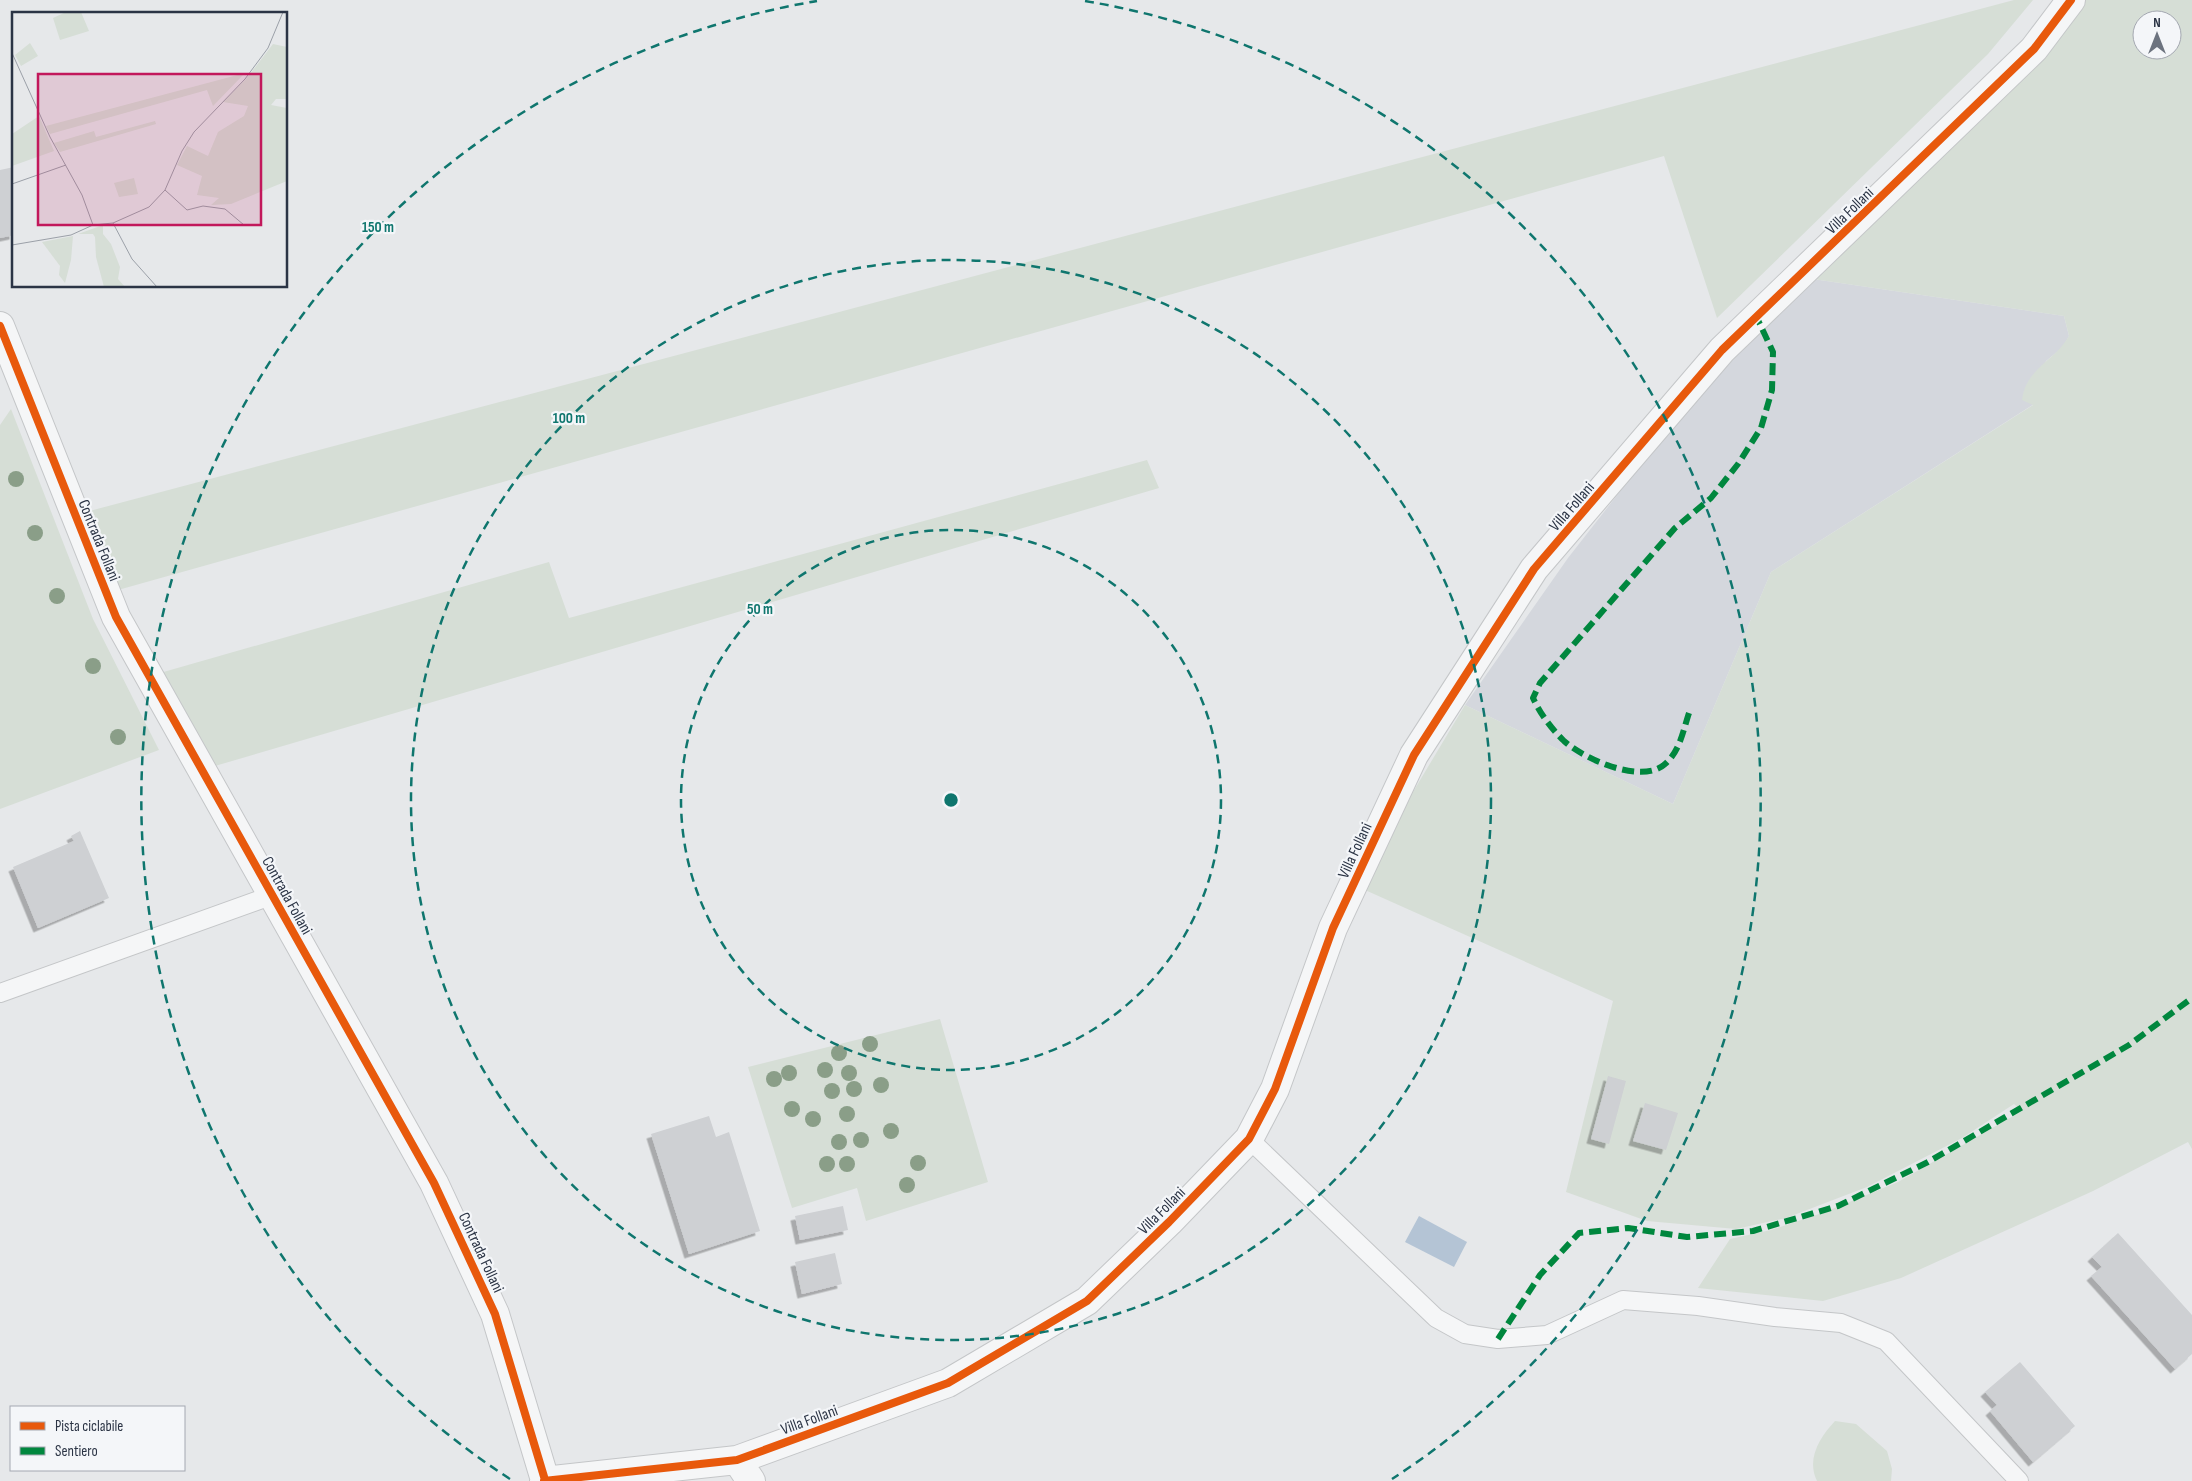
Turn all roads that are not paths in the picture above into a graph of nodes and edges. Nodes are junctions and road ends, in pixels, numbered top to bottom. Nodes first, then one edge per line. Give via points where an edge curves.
1 (2071, 0) edge
2 (0, 326) edge
3 (272, 895) junction
4 (0, 993) edge
5 (1249, 1139) junction
6 (744, 1470) edge
7 (544, 1481) edge
8 (2019, 1481) edge

1 - 5 street, Villa Follani via 2034,50 1722,350 1534,569 1414,755 1333,928 1275,1089
2 - 3 street, Contrada Follani via 116,617
3 - 4 lane
3 - 7 street, Contrada Follani via 450,1216 495,1314
5 - 6 street, Villa Follani via 1087,1301 948,1382
5 - 8 lane via 1436,1318 1465,1334 1498,1339 1547,1335 1623,1300 1841,1323 1886,1341
6 - 7 street, Villa Follani

